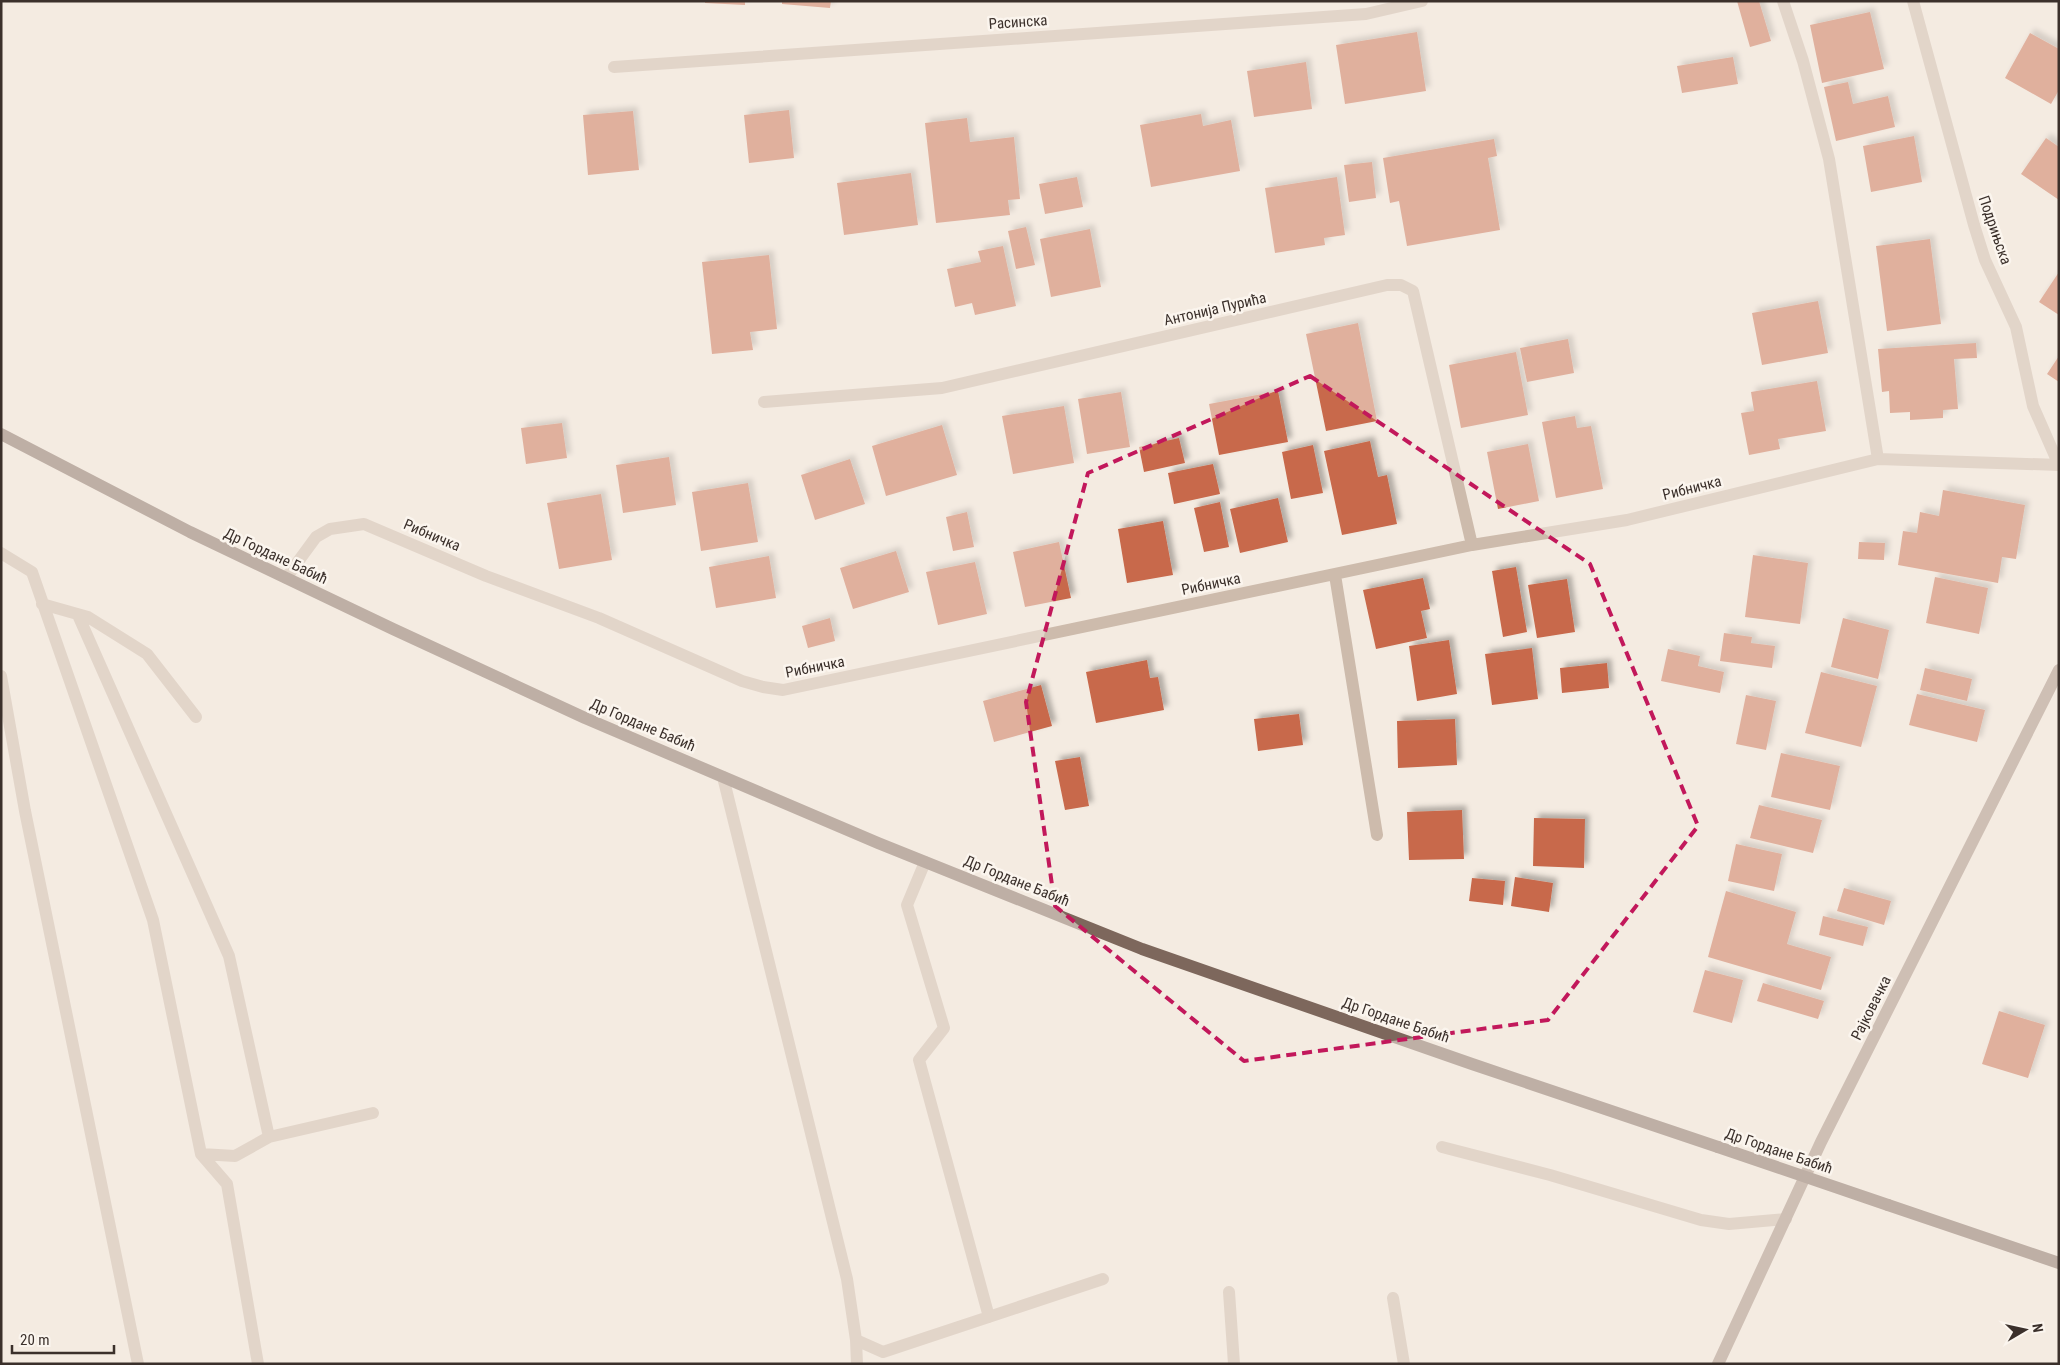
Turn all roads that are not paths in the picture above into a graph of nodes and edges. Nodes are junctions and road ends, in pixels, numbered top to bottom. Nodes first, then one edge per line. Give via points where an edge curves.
1 (1422, 1) edge
2 (1782, 1) edge
3 (1914, 1) edge
4 (614, 67) dead end
5 (764, 402) dead end
6 (1, 434) edge
7 (1878, 459) junction
8 (2059, 465) edge
9 (1472, 545) junction
10 (1, 553) edge
11 (1335, 575) junction
12 (286, 578) junction
13 (42, 604) junction
14 (78, 615) junction
15 (2059, 670) edge
16 (1, 676) edge
17 (196, 717) dead end
18 (723, 777) junction
19 (1377, 835) dead end
20 (925, 862) junction
21 (373, 1114) dead end
22 (269, 1137) junction
23 (1442, 1147) dead end
24 (201, 1154) junction
25 (1786, 1219) junction
26 (2059, 1263) edge
27 (1103, 1280) dead end
28 (1229, 1292) dead end
29 (1393, 1298) dead end
30 (989, 1317) junction
31 (856, 1340) junction
32 (138, 1364) edge
33 (258, 1364) edge
34 (857, 1364) edge
35 (1234, 1364) edge
36 (1404, 1364) edge
37 (1718, 1364) edge

1 - 4 street, Расинска via 1366,14
2 - 7 street via 1803,61 1829,159
3 - 8 street, Подрињска via 1974,225 1985,260 2016,327 2033,406
5 - 9 street, Антонија Пурића via 942,388 1387,285 1401,285 1413,291
6 - 12 main road, Др Гордане Бабић
7 - 8 street, Рибничка
7 - 9 street, Рибничка via 1627,520
9 - 11 street, Рибничка
10 - 13 street via 32,572
11 - 12 street, Рибничка via 783,690 742,681 599,618 486,576 364,524 330,529 316,537
11 - 19 street
12 - 18 main road, Др Гордане Бабић via 585,718
13 - 14 street
13 - 24 street via 152,920
14 - 17 street via 88,617 147,654
14 - 22 street via 228,956
15 - 25 main road, Рајковачка via 1825,1134
16 - 32 street via 24,811
18 - 20 main road, Др Гордане Бабић
18 - 31 street via 847,1279
20 - 26 main road, Др Гордане Бабић, bridge via 1142,949
20 - 30 street via 907,905 944,1028 918,1060
21 - 22 street
22 - 24 street via 235,1156
23 - 25 street via 1701,1220 1729,1224
24 - 33 street via 226,1184
25 - 37 main road, Рајковачка
27 - 30 street
28 - 35 street
29 - 36 street
30 - 31 street via 883,1352
31 - 34 street

